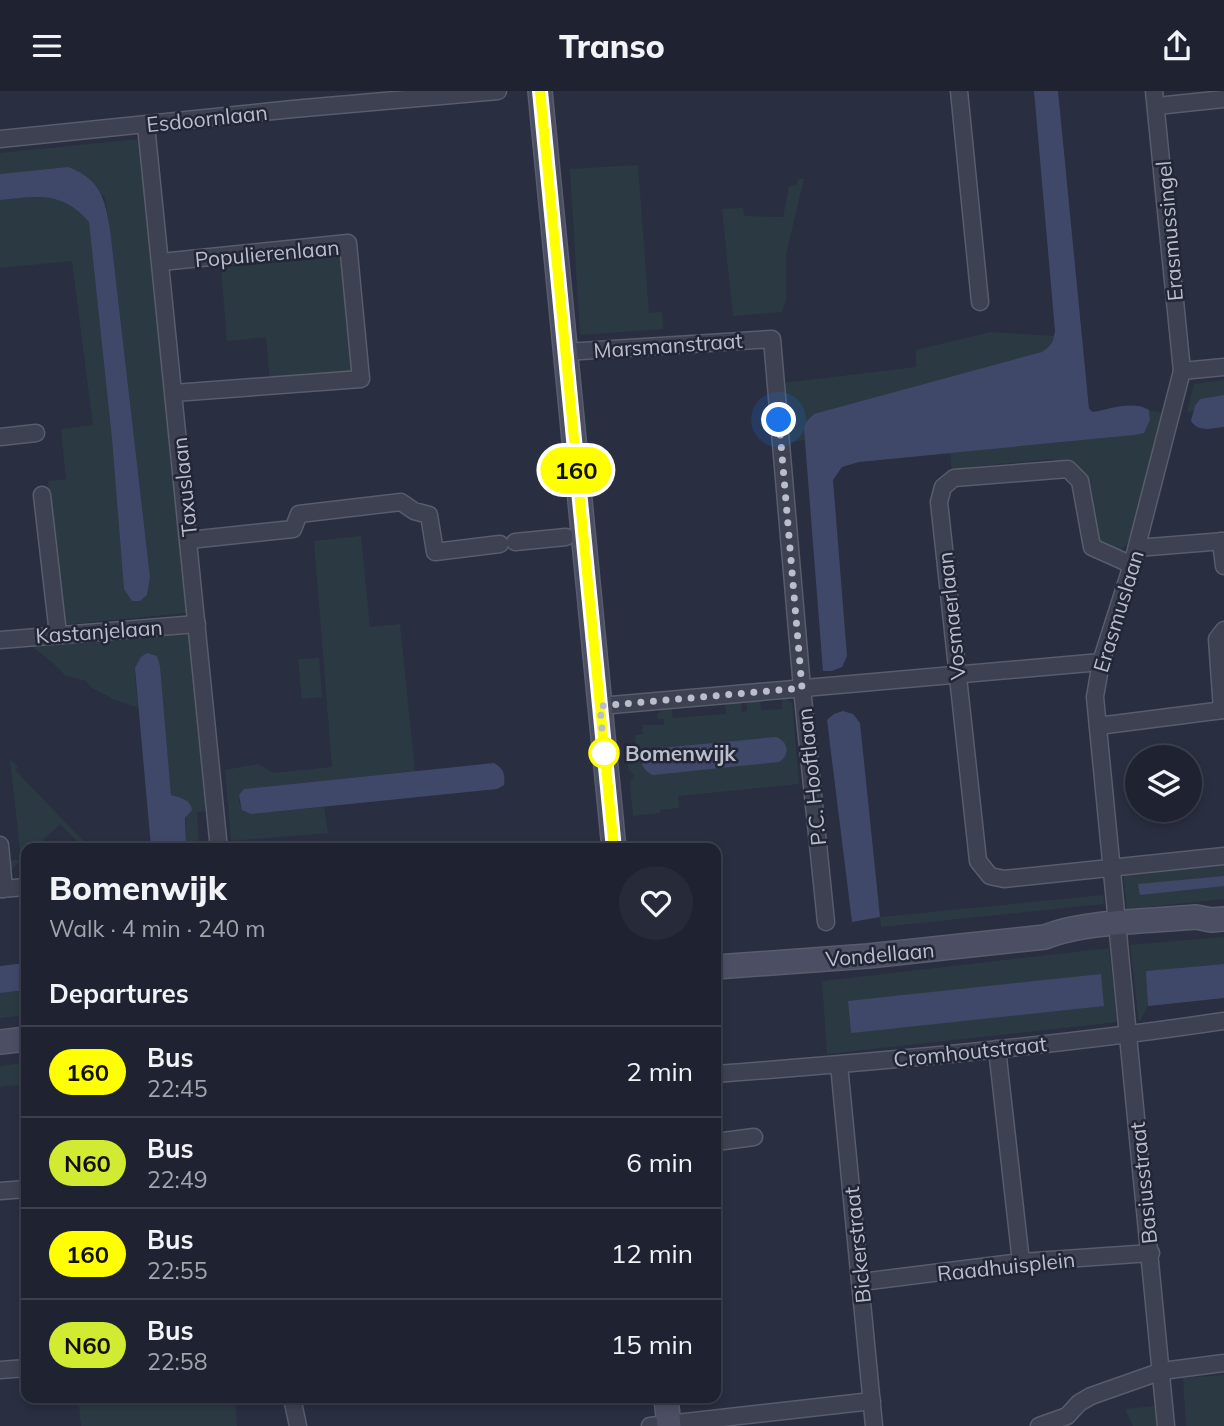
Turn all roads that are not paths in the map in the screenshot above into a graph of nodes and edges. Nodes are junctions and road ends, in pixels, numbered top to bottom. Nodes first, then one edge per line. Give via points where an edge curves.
1 (498, 91) edge
2 (540, 91) edge
3 (959, 91) edge
4 (1156, 98) edge
5 (1224, 99) edge
6 (146, 125) junction
7 (0, 139) edge
8 (161, 263) junction
9 (980, 302) dead end
10 (772, 339) joint
11 (565, 352) junction
12 (1224, 367) edge
13 (1182, 371) junction
14 (174, 393) junction
15 (36, 433) dead end
16 (0, 437) edge
17 (42, 495) dead end
18 (566, 537) dead end
19 (190, 540) junction
20 (1223, 541) edge
21 (1137, 548) junction
22 (1132, 565) junction
23 (1224, 566) edge
24 (197, 624) junction
25 (1224, 630) edge
26 (58, 634) junction
27 (0, 640) edge
28 (1101, 662) junction
29 (958, 675) junction
30 (802, 688) junction
31 (600, 706) junction
32 (1223, 710) edge
33 (1098, 726) junction
34 (218, 843) edge
35 (613, 843) edge
36 (0, 845) edge
37 (1224, 856) edge
38 (1112, 868) junction
39 (21, 887) edge
40 (2, 889) edge
41 (1218, 919) edge
42 (826, 922) dead end
43 (1117, 932) junction
44 (721, 967) edge
45 (1224, 1021) edge
46 (1127, 1036) junction
47 (21, 1040) edge
48 (0, 1042) edge
49 (21, 1048) edge
50 (998, 1048) junction
51 (0, 1050) edge
52 (839, 1065) junction
53 (721, 1074) edge
54 (754, 1137) dead end
55 (721, 1141) edge
56 (21, 1189) edge
57 (0, 1191) edge
58 (1151, 1253) junction
59 (1021, 1262) junction
60 (861, 1282) junction
61 (1224, 1363) edge
62 (21, 1368) edge
63 (0, 1370) edge
64 (1162, 1371) junction
65 (872, 1401) junction
66 (293, 1403) edge
67 (665, 1403) edge
68 (1070, 1421) edge
69 (663, 1425) edge
70 (298, 1426) edge
71 (874, 1426) edge
72 (1039, 1426) edge
73 (1166, 1426) edge

1 - 6 street, Esdoornlaan via 293,101
2 - 11 street
3 - 9 street
4 - 5 street
4 - 13 street, Erasmussingel
6 - 7 street, Esdoornlaan
6 - 8 street, Taxuslaan
8 - 14 street, Taxuslaan
8 - 14 street, Populierenlaan via 348,243 361,379
10 - 11 street, Marsmanstraat
10 - 30 street, P.C. Hooftlaan
11 - 31 street
12 - 13 street
13 - 21 street, Erasmuslaan
14 - 19 street, Taxuslaan
15 - 16 street
17 - 26 street
18 - 19 street via 435,552 429,515 401,502 300,513 293,529
19 - 24 street, Taxuslaan
20 - 21 street
20 - 23 street
21 - 22 street, Erasmuslaan
22 - 28 street, Erasmuslaan
22 - 29 street, Vosmaerlaan via 1091,547 1080,481 1069,469 947,481 939,502
24 - 26 street, Kastanjelaan
24 - 34 street, Taxuslaan
25 - 32 street via 1217,639
26 - 27 street, Kastanjelaan
28 - 29 street
28 - 33 street, Erasmuslaan via 1096,689
29 - 30 street
29 - 38 street, Vosmaerlaan via 978,861 990,876 1004,879
30 - 31 street
30 - 42 street, P.C. Hooftlaan
31 - 35 street
32 - 33 street
33 - 38 street, Erasmuslaan
36 - 40 street
37 - 38 street, Vosmaerlaan
38 - 43 street, Erasmuslaan
39 - 40 street
41 - 43 street, Vondellaan via 1151,936
43 - 44 street, Vondellaan via 1062,942 1045,937
43 - 46 street, Basiusstraat
45 - 46 street, Cromhoutstraat
46 - 50 street, Cromhoutstraat
46 - 58 street, Basiusstraat
47 - 48 street
49 - 51 street
50 - 52 street, Cromhoutstraat
50 - 59 street
52 - 53 street, Cromhoutstraat
52 - 60 street, Bickerstraat
54 - 55 street
56 - 57 street
58 - 59 street, Raadhuisplein
58 - 64 street, Basiusstraat
59 - 60 street, Raadhuisplein
60 - 65 street, Bickerstraat
61 - 64 street
62 - 63 street
64 - 68 street via 1091,1396 1079,1403
64 - 73 street, Basiusstraat
65 - 69 street
65 - 71 street, Bickerstraat
66 - 70 street
67 - 69 street
68 - 72 street

